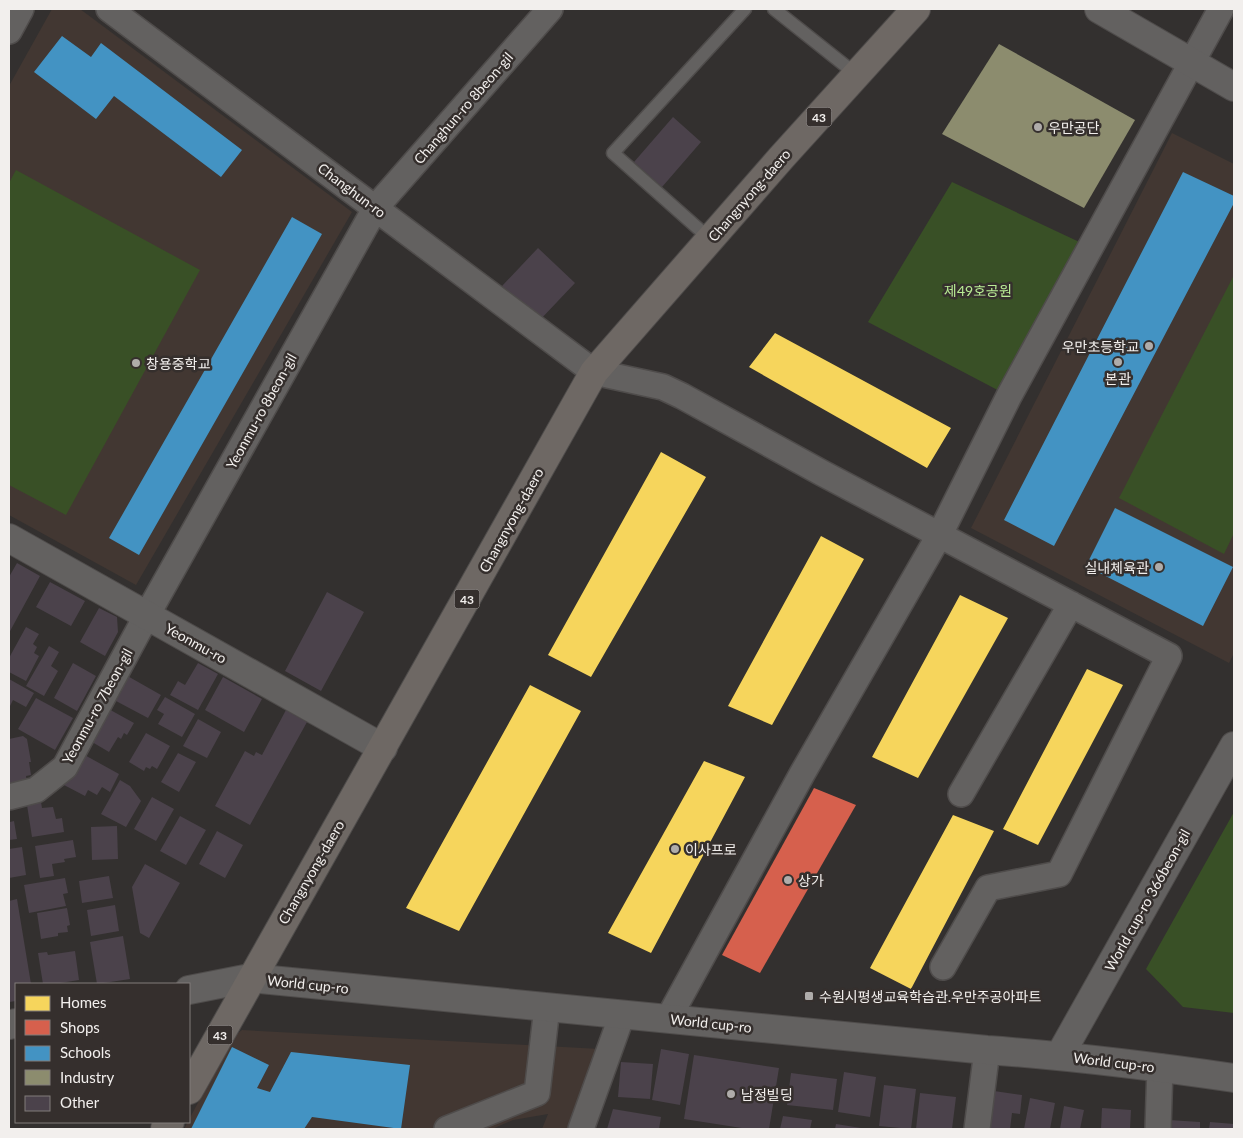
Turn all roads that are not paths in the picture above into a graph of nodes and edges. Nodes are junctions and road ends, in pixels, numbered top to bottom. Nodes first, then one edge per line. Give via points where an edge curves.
1 (21, 9) edge
2 (109, 9) edge
3 (550, 9) edge
4 (745, 9) edge
5 (774, 9) edge
6 (916, 9) edge
7 (1099, 9) edge
8 (1222, 9) edge
9 (9, 30) edge
10 (1192, 61) junction
11 (857, 75) junction
12 (1234, 87) edge
13 (376, 207) junction
14 (710, 240) junction
15 (594, 372) junction
16 (940, 534) junction
17 (9, 538) edge
18 (1071, 604) junction
19 (147, 615) junction
20 (1234, 746) edge
21 (383, 748) junction
22 (961, 794) dead end
23 (9, 796) edge
24 (943, 967) dead end
25 (250, 978) junction
26 (190, 990) edge
27 (547, 1007) junction
28 (622, 1015) junction
29 (668, 1019) junction
30 (987, 1050) junction
31 (1060, 1055) junction
32 (1160, 1067) junction
33 (1234, 1078) edge
34 (190, 1088) edge
35 (447, 1129) edge
36 (581, 1129) edge
37 (977, 1129) edge
38 (1158, 1129) edge

1 - 9 street
2 - 13 street, Changhun-ro
3 - 13 street, Changhun-ro 8beon-gil
4 - 14 lane via 613,152
5 - 11 lane
6 - 11 main road, Changnyong-daero / 43
7 - 10 street
8 - 10 street
10 - 12 street
10 - 16 street via 1009,396
11 - 14 main road, Changnyong-daero / 43
13 - 15 street, Changhun-ro
13 - 19 street, Yeonmu-ro 8beon-gil
14 - 15 main road, Changnyong-daero / 43
15 - 16 street via 663,387
15 - 21 main road, Changnyong-daero / 43
16 - 18 street
16 - 29 street via 802,774
17 - 19 street, Yeonmu-ro
18 - 22 street
18 - 24 street via 1169,656 1059,874 988,888
19 - 21 street, Yeonmu-ro
19 - 23 street, Yeonmu-ro 7beon-gil via 65,767 36,790
20 - 31 street, World cup-ro 366beon-gil
21 - 25 main road, Changnyong-daero / 43
25 - 26 street, World cup-ro
25 - 27 street, World cup-ro
25 - 34 main road, Changnyong-daero / 43
27 - 28 street, World cup-ro
27 - 35 street via 538,1093
28 - 29 street, World cup-ro
28 - 36 street
29 - 30 street, World cup-ro
30 - 31 street, World cup-ro
30 - 37 street
31 - 32 street, World cup-ro
32 - 33 street, World cup-ro
32 - 38 street

